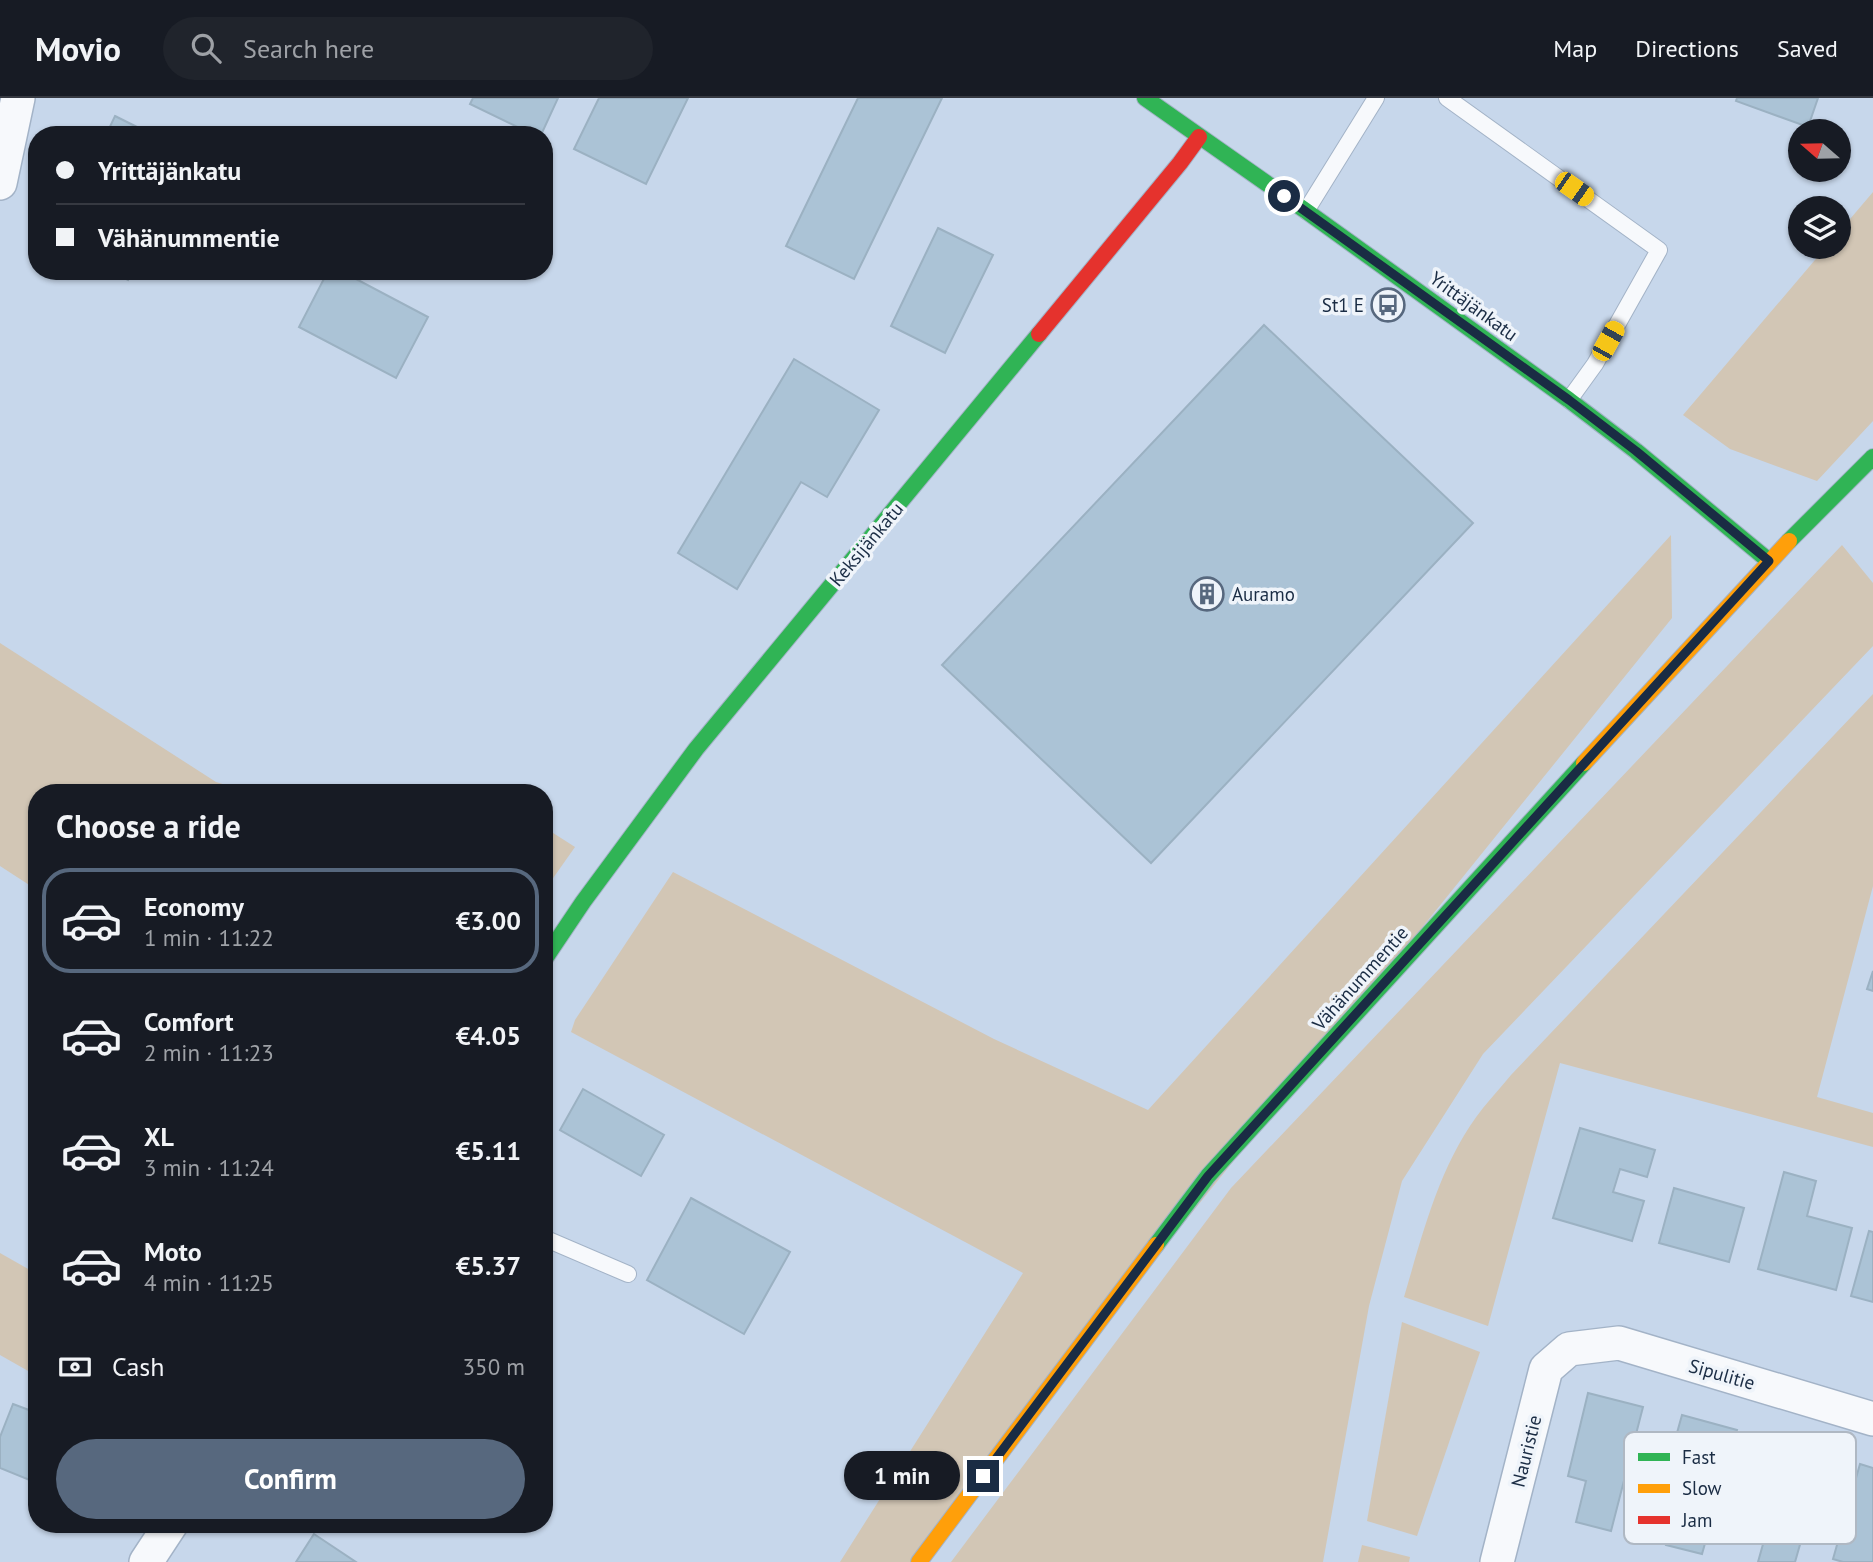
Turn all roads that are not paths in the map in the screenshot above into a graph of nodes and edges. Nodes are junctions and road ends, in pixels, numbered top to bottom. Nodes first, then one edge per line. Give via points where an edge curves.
1 (18, 98) edge
2 (1145, 98) edge
3 (1376, 98) edge
4 (1447, 98) edge
5 (1199, 137) junction
6 (0, 183) edge
7 (1306, 211) junction
8 (1569, 400) junction
9 (1873, 457) edge
10 (1769, 561) junction
11 (553, 947) edge
12 (553, 1242) edge
13 (628, 1274) dead end
14 (1569, 1349) joint
15 (1873, 1419) edge
16 (165, 1533) edge
17 (146, 1562) edge
18 (919, 1562) edge
19 (1497, 1562) edge

1 - 6 street
2 - 5 street, Yrittäjänkatu
3 - 7 lane
4 - 8 lane via 1659,250 1595,364
5 - 7 street, Yrittäjänkatu
5 - 11 street, Keksijänkatu via 696,749
7 - 8 street, Yrittäjänkatu
8 - 10 street, Yrittäjänkatu
9 - 10 street, Vähänummentie
10 - 18 street, Vähänummentie via 1208,1176
12 - 13 lane
14 - 15 street, Sipulitie via 1619,1343
14 - 19 street, Nauristie via 1546,1369
16 - 17 street

